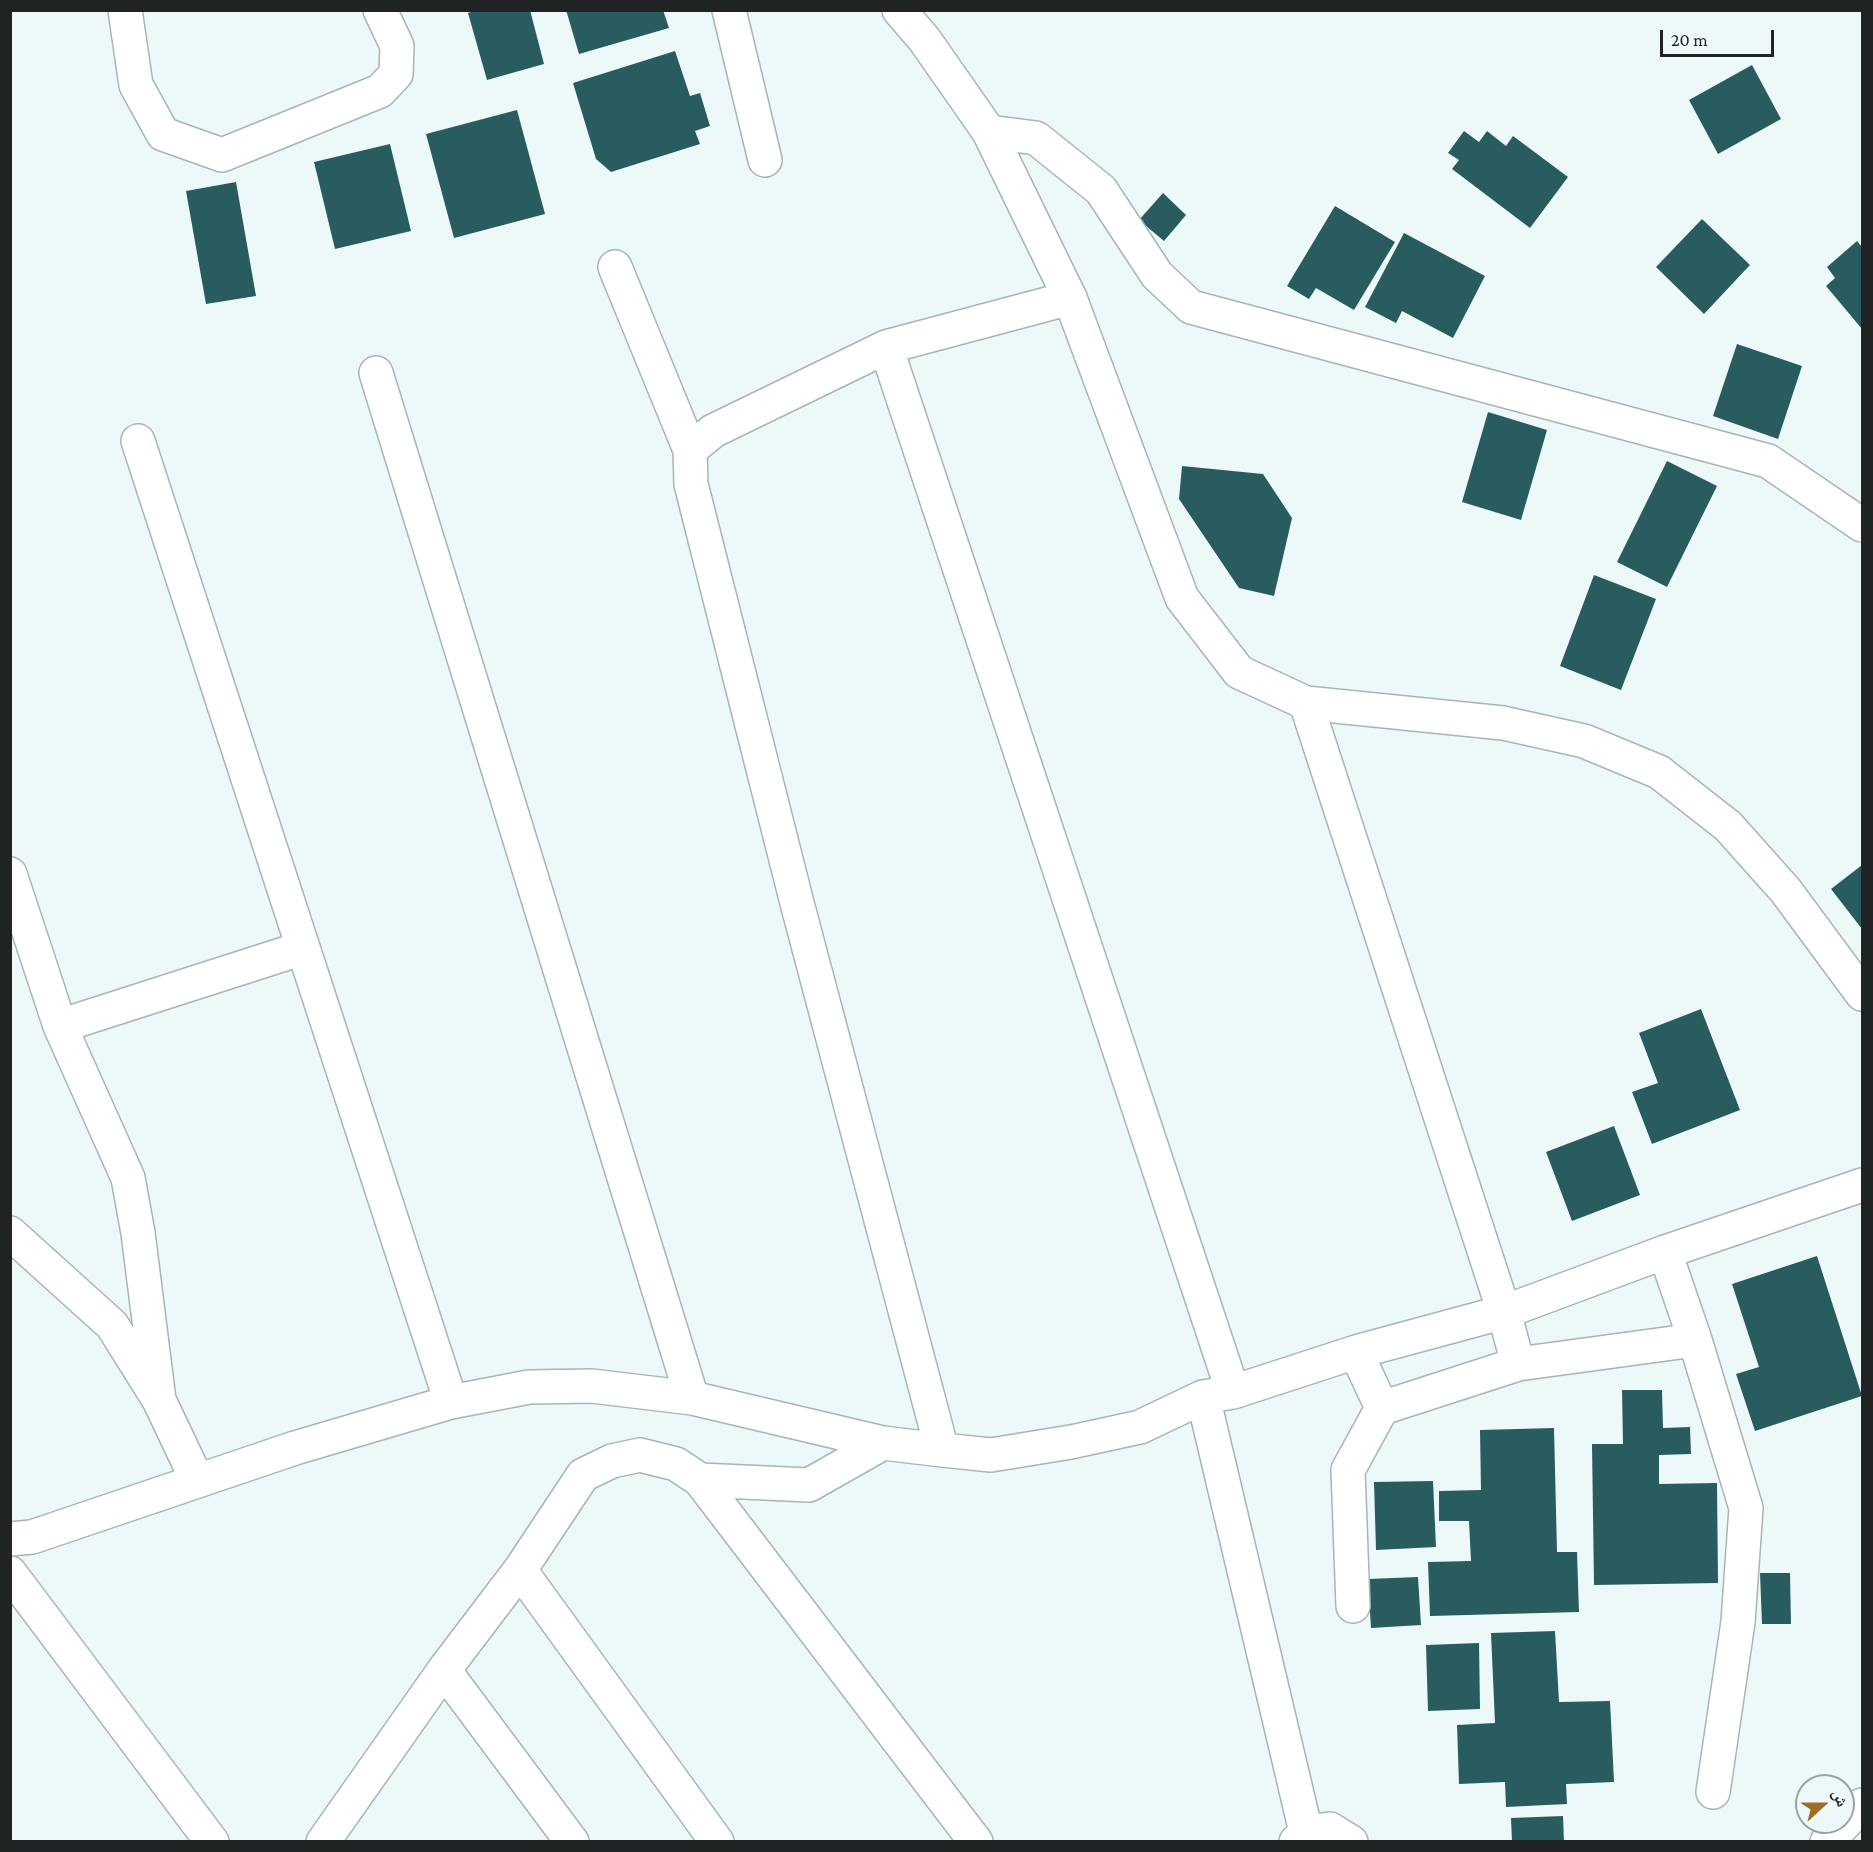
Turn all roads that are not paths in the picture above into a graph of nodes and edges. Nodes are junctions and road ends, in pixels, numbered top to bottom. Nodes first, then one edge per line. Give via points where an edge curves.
1 (125, 10) edge
2 (380, 10) edge
3 (729, 10) edge
4 (899, 10) edge
5 (989, 132) junction
6 (765, 160) dead end
7 (615, 267) dead end
8 (1070, 298) junction
9 (886, 347) junction
10 (376, 373) dead end
11 (138, 441) dead end
12 (690, 450) junction
13 (1863, 525) edge
14 (1306, 703) junction
15 (10, 874) edge
16 (303, 948) junction
17 (1863, 994) edge
18 (60, 1026) junction
19 (1863, 1185) edge
20 (10, 1233) edge
21 (1665, 1252) junction
22 (1504, 1312) junction
23 (1695, 1340) junction
24 (1356, 1353) junction
25 (1518, 1364) junction
26 (1218, 1395) junction
27 (692, 1398) junction
28 (159, 1400) junction
29 (451, 1402) junction
30 (1382, 1408) junction
31 (883, 1443) junction
32 (942, 1450) junction
33 (197, 1480) junction
34 (700, 1480) junction
35 (10, 1539) edge
36 (520, 1570) junction
37 (10, 1573) edge
38 (1353, 1606) dead end
39 (444, 1670) junction
40 (1713, 1792) dead end
41 (1863, 1805) edge
42 (337, 1835) edge
43 (1301, 1837) edge
44 (212, 1842) edge
45 (572, 1842) edge
46 (717, 1842) edge
47 (976, 1842) edge
48 (1351, 1842) edge
49 (1827, 1842) edge

1 - 2 street via 136,85 163,134 222,155 380,91 396,74 397,46
3 - 6 street
4 - 5 street
5 - 8 street
5 - 13 street via 1036,138 1101,190 1157,275 1191,307 1768,460
7 - 12 street
8 - 9 street
8 - 14 street via 1182,598 1239,672
9 - 12 street via 713,431
9 - 26 street
10 - 27 street
11 - 16 street
12 - 32 street via 691,484
14 - 17 street via 1503,723 1584,741 1659,772 1728,826 1786,891
14 - 22 street
15 - 18 street
16 - 18 street
16 - 29 street
18 - 28 street via 128,1178
19 - 21 street
20 - 28 street via 112,1325
21 - 22 street
21 - 23 street
22 - 24 street
22 - 25 street
23 - 25 street
23 - 40 street via 1746,1508 1738,1622
24 - 26 street
24 - 30 street
25 - 30 street
26 - 32 street via 1140,1426 1071,1442 991,1455
26 - 43 street
27 - 29 street via 592,1386 528,1387
27 - 31 street
28 - 33 street
29 - 33 street
30 - 38 street via 1348,1470
31 - 32 street
31 - 34 street via 809,1485
33 - 35 street via 32,1538
34 - 36 street via 676,1464 640,1455 612,1461 583,1475
34 - 47 street
36 - 39 street
36 - 46 street
37 - 44 street
39 - 42 street
39 - 45 street
41 - 49 street
43 - 48 street via 1330,1829

